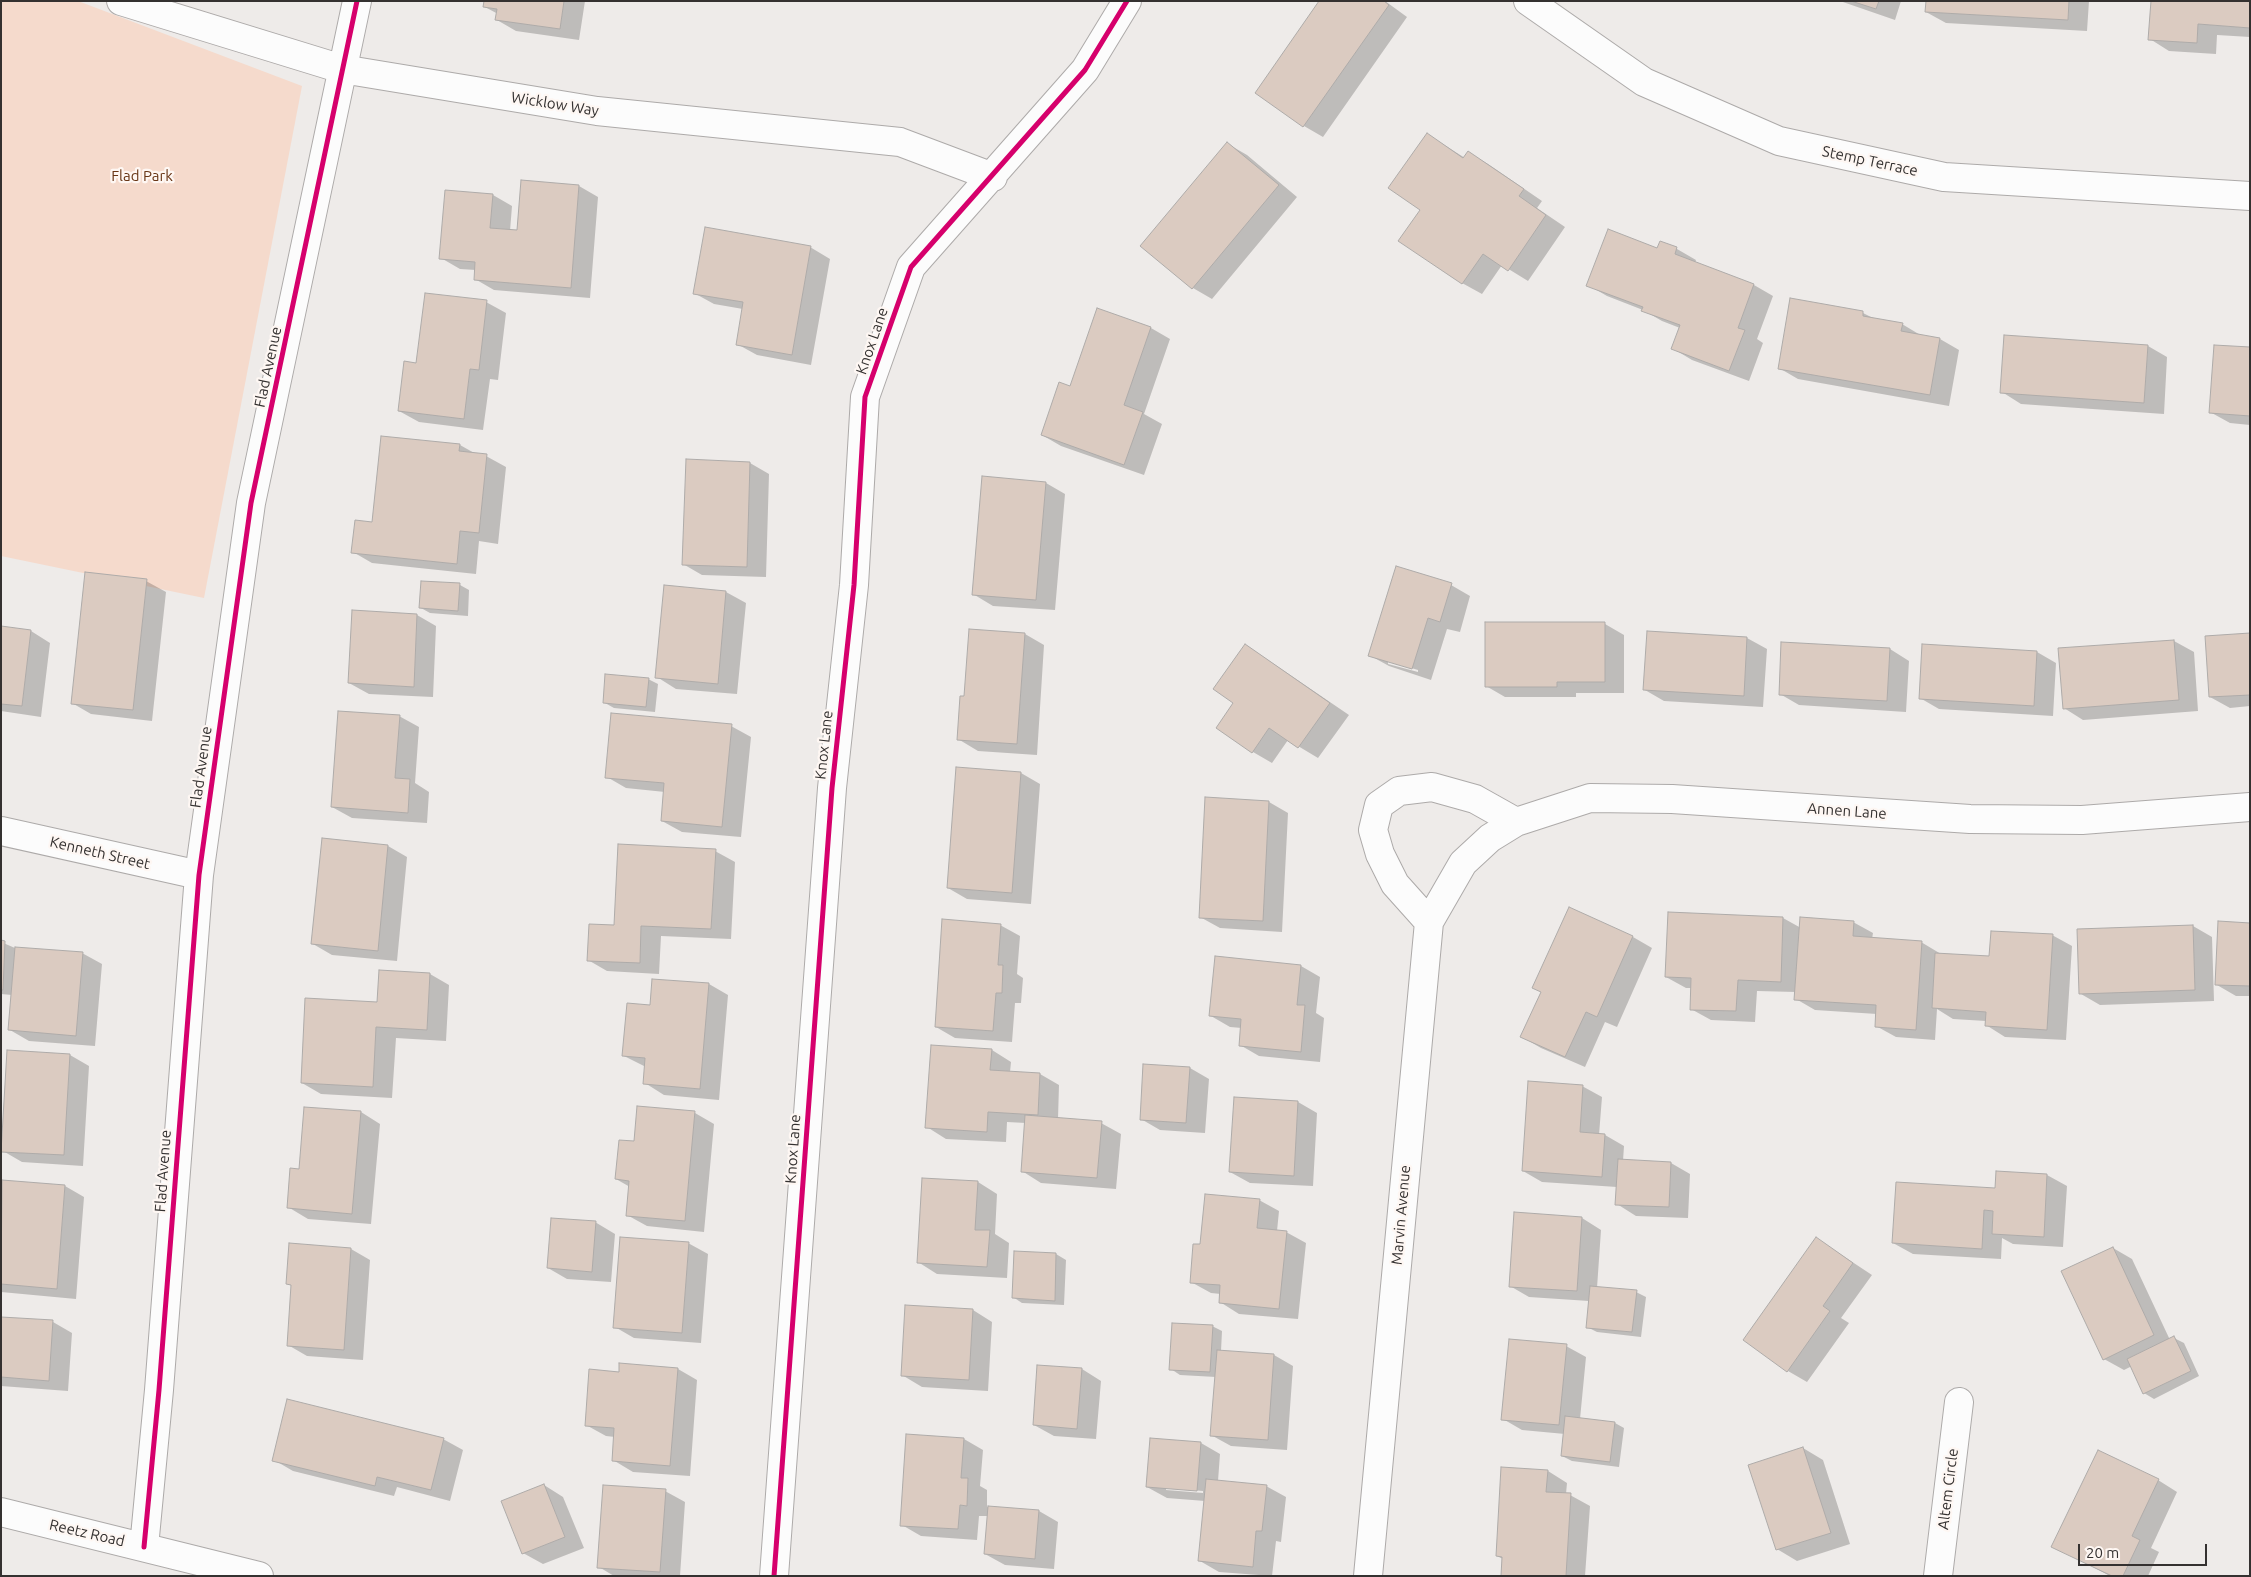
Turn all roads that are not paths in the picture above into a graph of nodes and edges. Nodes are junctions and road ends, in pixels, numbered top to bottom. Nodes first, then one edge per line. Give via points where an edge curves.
1 (122, 1) edge
2 (357, 1) edge
3 (1128, 1) edge
4 (1528, 1) edge
5 (342, 69) junction
6 (993, 177) junction
7 (2250, 196) edge
8 (2250, 807) edge
9 (1516, 822) junction
10 (1, 830) edge
11 (1463, 863) joint
12 (198, 875) junction
13 (1429, 922) junction
14 (1959, 1402) dead end
15 (1, 1512) edge
16 (144, 1546) junction
17 (259, 1576) edge
18 (774, 1576) edge
19 (1368, 1576) edge
20 (1938, 1576) edge

1 - 5 street, Wicklow Way
2 - 5 street, Flad Avenue
3 - 6 street, Knox Lane via 1085,70
4 - 7 street, Stemp Terrace via 1644,82 1778,142 1944,177
5 - 6 street, Wicklow Way via 597,112 900,142
5 - 12 street, Flad Avenue via 251,503
6 - 18 street, Knox Lane via 911,267 866,397 854,585 832,788
8 - 9 street, Annen Lane via 2082,820 1970,819 1672,798 1590,798
9 - 11 street, Annen Lane via 1490,838
9 - 13 street via 1475,799 1432,786 1399,791 1379,805 1373,830 1380,854 1396,884
10 - 12 street, Kenneth Street
11 - 13 street, Marvin Avenue
12 - 16 street, Flad Avenue
13 - 19 street, Marvin Avenue
14 - 20 street, Altem Circle
15 - 16 street, Reetz Road
16 - 17 street, Reetz Road

